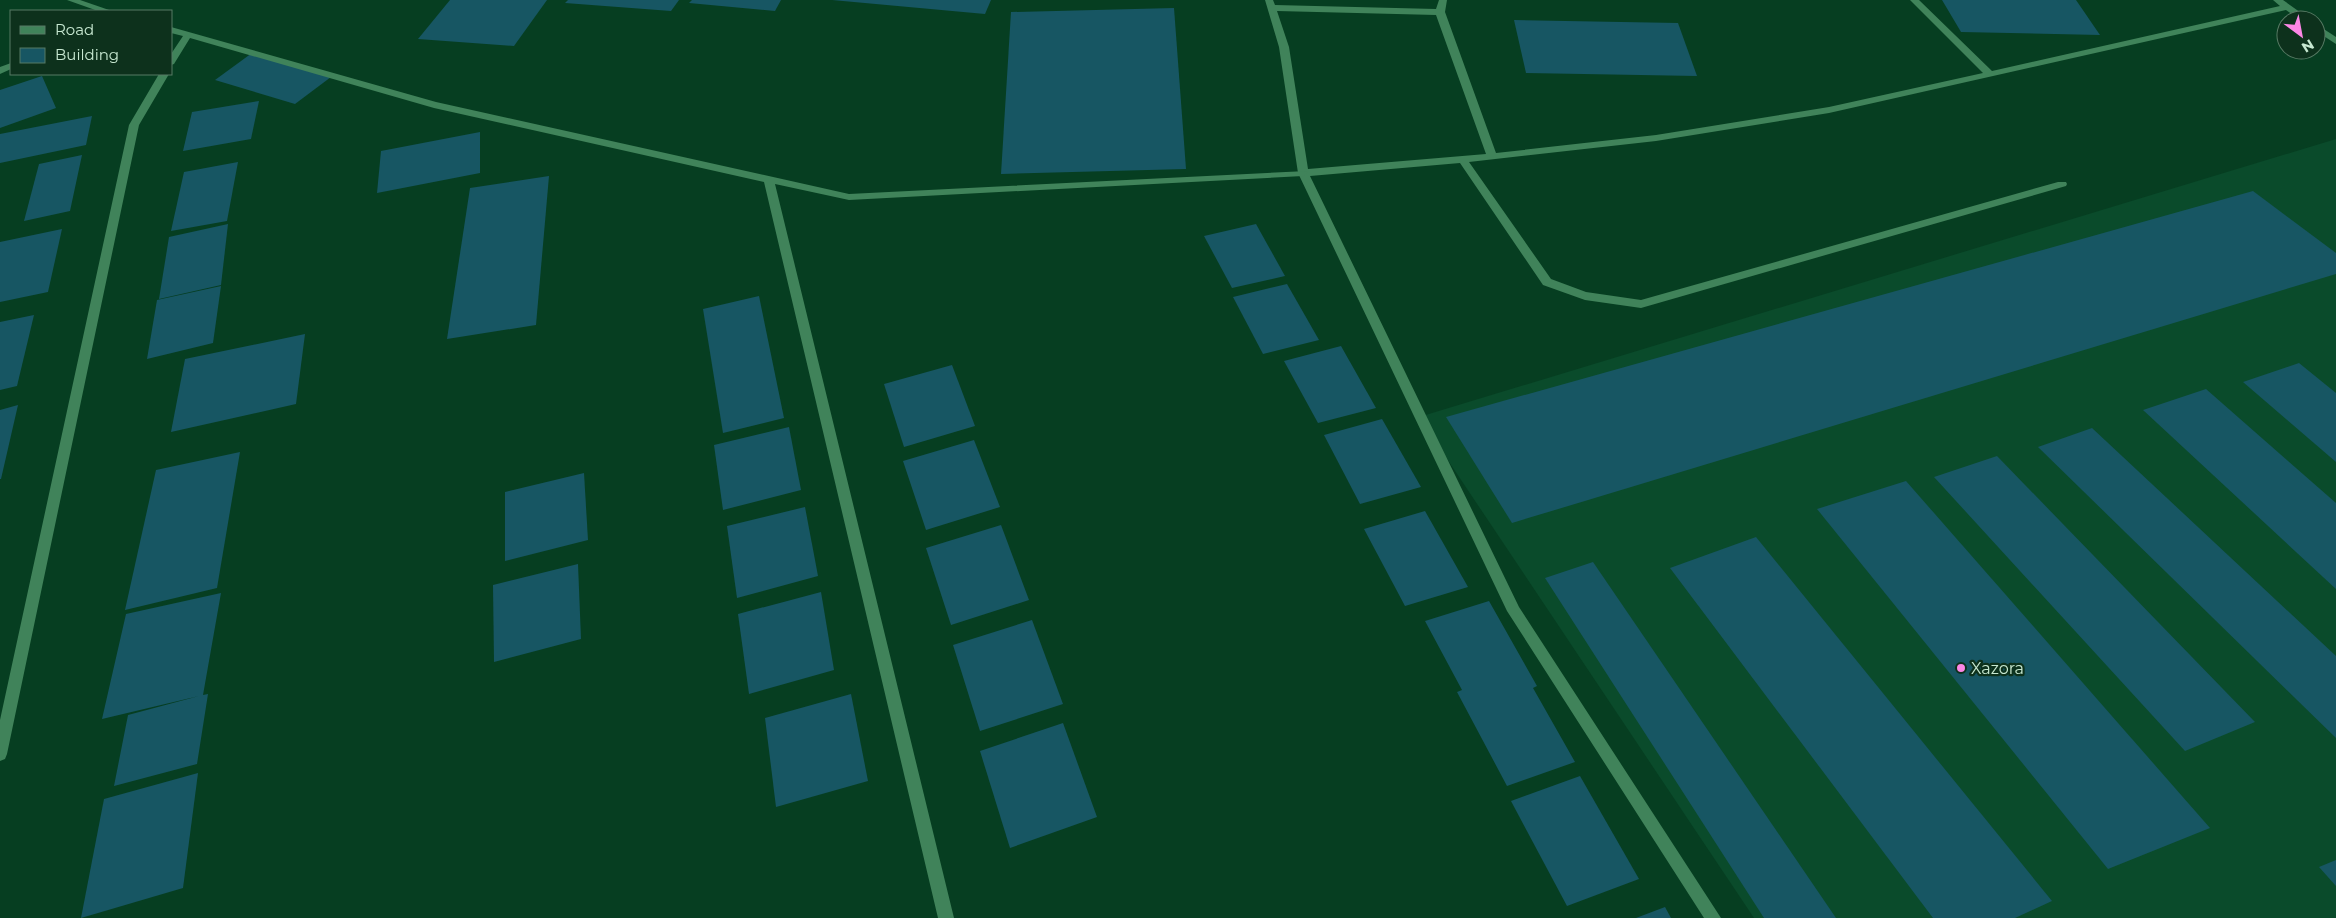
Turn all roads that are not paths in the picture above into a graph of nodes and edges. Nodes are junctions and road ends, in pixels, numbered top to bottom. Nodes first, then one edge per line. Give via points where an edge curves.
1 (71, 0) edge
2 (1443, 0) edge
3 (1914, 0) edge
4 (2277, 0) edge
5 (1270, 4) edge
6 (2288, 7) junction
7 (104, 10) edge
8 (2292, 10) edge
9 (1440, 12) junction
10 (172, 30) edge
11 (188, 34) junction
12 (172, 60) edge
13 (1990, 74) junction
14 (163, 75) edge
15 (1492, 157) junction
16 (1462, 159) junction
17 (1303, 173) junction
18 (769, 180) junction
19 (2062, 184) dead end
20 (0, 754) edge
21 (946, 918) edge
22 (1713, 918) edge

1 - 7 street
2 - 9 street
3 - 13 street
4 - 6 street
5 - 9 street
5 - 17 street via 1284,47
6 - 8 street
6 - 13 street
9 - 15 street
10 - 11 street
11 - 12 street
11 - 18 street via 434,105
13 - 15 street via 1829,110 1656,138
14 - 20 street via 134,125
15 - 16 street
16 - 17 street
16 - 19 street via 1547,282 1586,296 1641,304
17 - 18 street via 849,197
17 - 22 street via 1514,611
18 - 21 street

